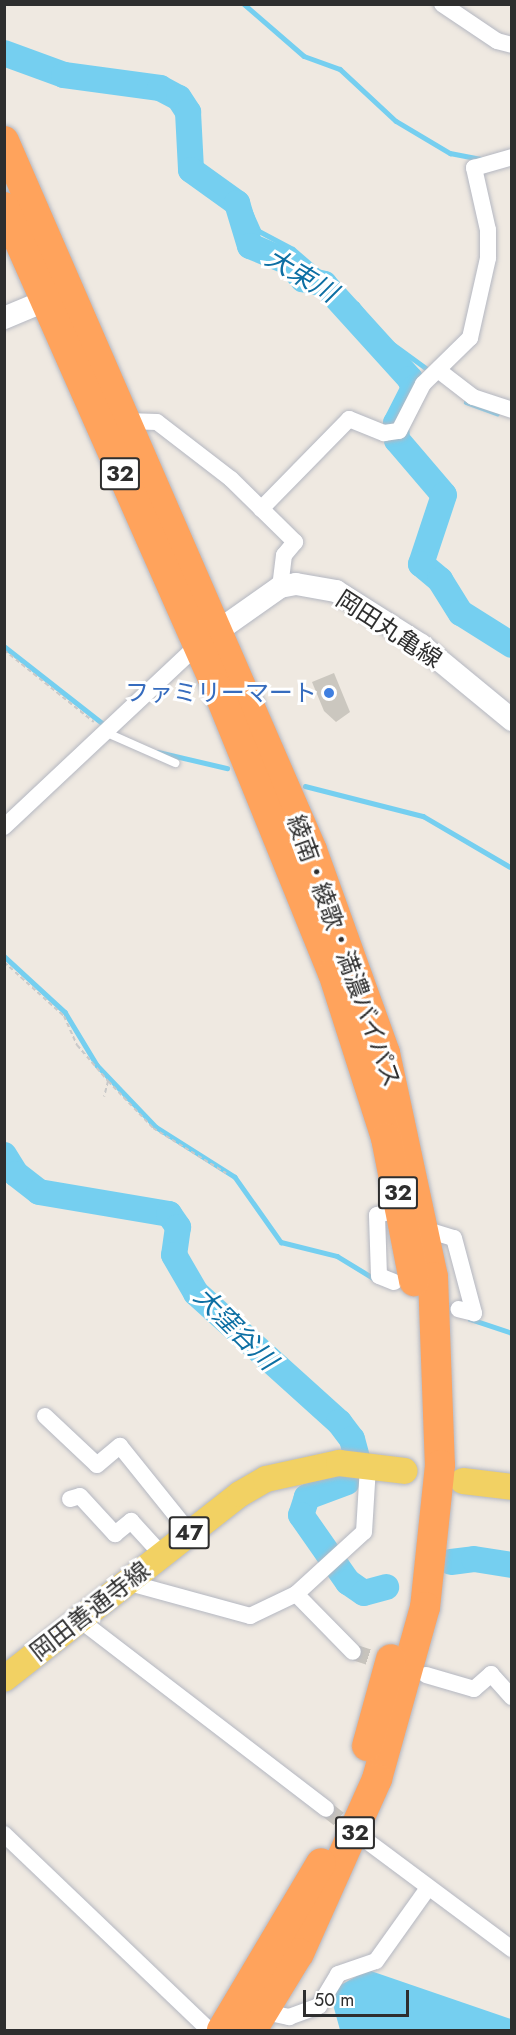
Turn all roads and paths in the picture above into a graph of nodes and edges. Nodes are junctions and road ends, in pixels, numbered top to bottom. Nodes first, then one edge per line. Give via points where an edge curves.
1 (442, 4) edge
2 (512, 45) edge
3 (4, 141) edge
4 (512, 157) edge
5 (4, 207) edge
6 (56, 296) junction
7 (4, 318) edge
8 (434, 373) junction
9 (512, 410) edge
10 (126, 422) junction
11 (261, 509) junction
12 (280, 587) junction
13 (206, 639) junction
14 (4, 650) edge
15 (512, 720) edge
16 (105, 727) junction
17 (176, 763) dead end
18 (4, 827) edge
19 (4, 962) edge
20 (108, 1082) junction
21 (104, 1098) dead end
22 (226, 1173) dead end
23 (401, 1209) junction
24 (427, 1230) junction
25 (394, 1282) dead end
26 (458, 1309) dead end
27 (45, 1416) dead end
28 (368, 1467) junction
29 (405, 1471) dead end
30 (463, 1481) dead end
31 (512, 1487) edge
32 (70, 1499) dead end
33 (190, 1533) junction
34 (162, 1555) junction
35 (126, 1582) junction
36 (296, 1594) junction
37 (80, 1620) junction
38 (353, 1652) tunnel mouth
39 (426, 1675) dead end
40 (4, 1679) edge
41 (512, 1696) edge
42 (326, 1809) tunnel mouth
43 (4, 1834) edge
44 (371, 1844) tunnel mouth
45 (428, 1888) junction
46 (512, 1949) edge
47 (259, 2021) edge
48 (209, 2031) edge
49 (222, 2031) edge

1 - 2 street via 497,42
3 - 6 highway, 綾南・綾歌・満濃バイパス / 32
4 - 8 street via 474,168 488,230 479,312 470,338
5 - 6 highway, 綾南・綾歌・満濃バイパス / 32
6 - 7 main road
6 - 10 highway, 綾南・綾歌・満濃バイパス / 32
6 - 13 highway, 綾南・綾歌・満濃バイパス / 32
8 - 9 street via 473,397
8 - 11 street via 395,433 350,419
10 - 11 street via 157,423
10 - 13 highway, 綾南・綾歌・満濃バイパス / 32
11 - 12 street via 295,542 284,555
12 - 13 main road
12 - 15 main road, 岡田丸亀線 via 296,584 336,591 421,645
13 - 16 street
13 - 23 highway, 綾南・綾歌・満濃バイパス / 32 via 365,1063
13 - 24 highway, 綾南・綾歌・満濃バイパス / 32 via 312,850 388,1065
14 - 16 path
16 - 17 lane
16 - 18 street
19 - 20 path via 64,1017 76,1045
20 - 21 path
20 - 22 path via 153,1128
23 - 25 street via 377,1215 379,1276
23 - 49 highway, 綾南・綾歌・満濃バイパス / 32 via 414,1279 422,1380 421,1464 406,1604 361,1769 339,1822 281,1938
24 - 26 street via 454,1238 474,1313
24 - 47 highway, 綾南・綾歌・満濃バイパス / 32 via 441,1382 436,1517 425,1607 377,1779 330,1889
27 - 33 street via 97,1465 120,1446
28 - 29 main road, 岡田善通寺線 / 47
28 - 33 main road, 岡田善通寺線 / 47 via 310,1466 266,1479
28 - 36 street via 364,1532
30 - 31 main road
32 - 34 street via 80,1496 115,1534 131,1521
33 - 34 main road, 岡田善通寺線 / 47
34 - 35 main road, 岡田善通寺線 / 47
35 - 36 street via 230,1615 250,1616
35 - 37 main road, 岡田善通寺線 / 47
36 - 38 street
37 - 40 main road, 岡田善通寺線 / 47
37 - 42 street
39 - 41 street via 474,1689 491,1674
43 - 48 street
44 - 45 street
45 - 46 street
45 - 47 street via 376,1961 338,1974 319,2006 289,2017

